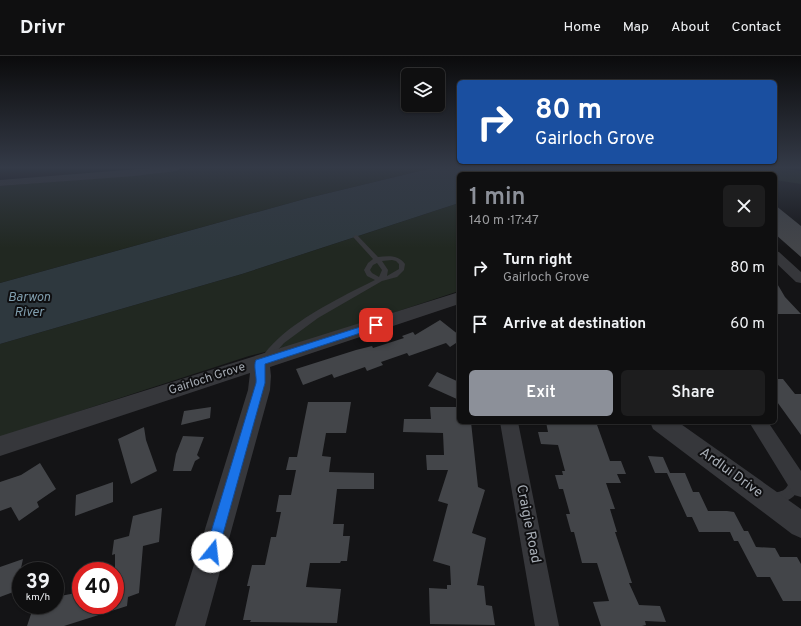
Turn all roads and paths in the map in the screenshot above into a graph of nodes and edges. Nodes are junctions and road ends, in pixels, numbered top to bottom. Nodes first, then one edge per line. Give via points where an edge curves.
1 (356, 237) dead end
2 (777, 257) edge
3 (377, 260) junction
4 (380, 279) junction
5 (801, 279) edge
6 (457, 299) edge
7 (261, 362) junction
8 (509, 424) edge
9 (664, 424) edge
10 (759, 424) edge
11 (0, 446) edge
12 (798, 483) edge
13 (765, 498) junction
14 (801, 525) edge
15 (190, 626) edge
16 (547, 626) edge

1 - 3 lane
2 - 5 street
3 - 4 lane via 385,270
3 - 4 lane via 370,264 367,270 371,276
3 - 4 lane via 392,258 402,265 402,270 397,275
4 - 7 lane via 343,299 280,341
6 - 7 street, Gairloch Grove
7 - 11 street, Gairloch Grove
7 - 15 street via 260,383
8 - 16 street, Craigie Road
9 - 13 street, Ardlui Drive
10 - 12 street
12 - 13 lane via 789,494 778,498
13 - 14 street, Ardlui Drive

